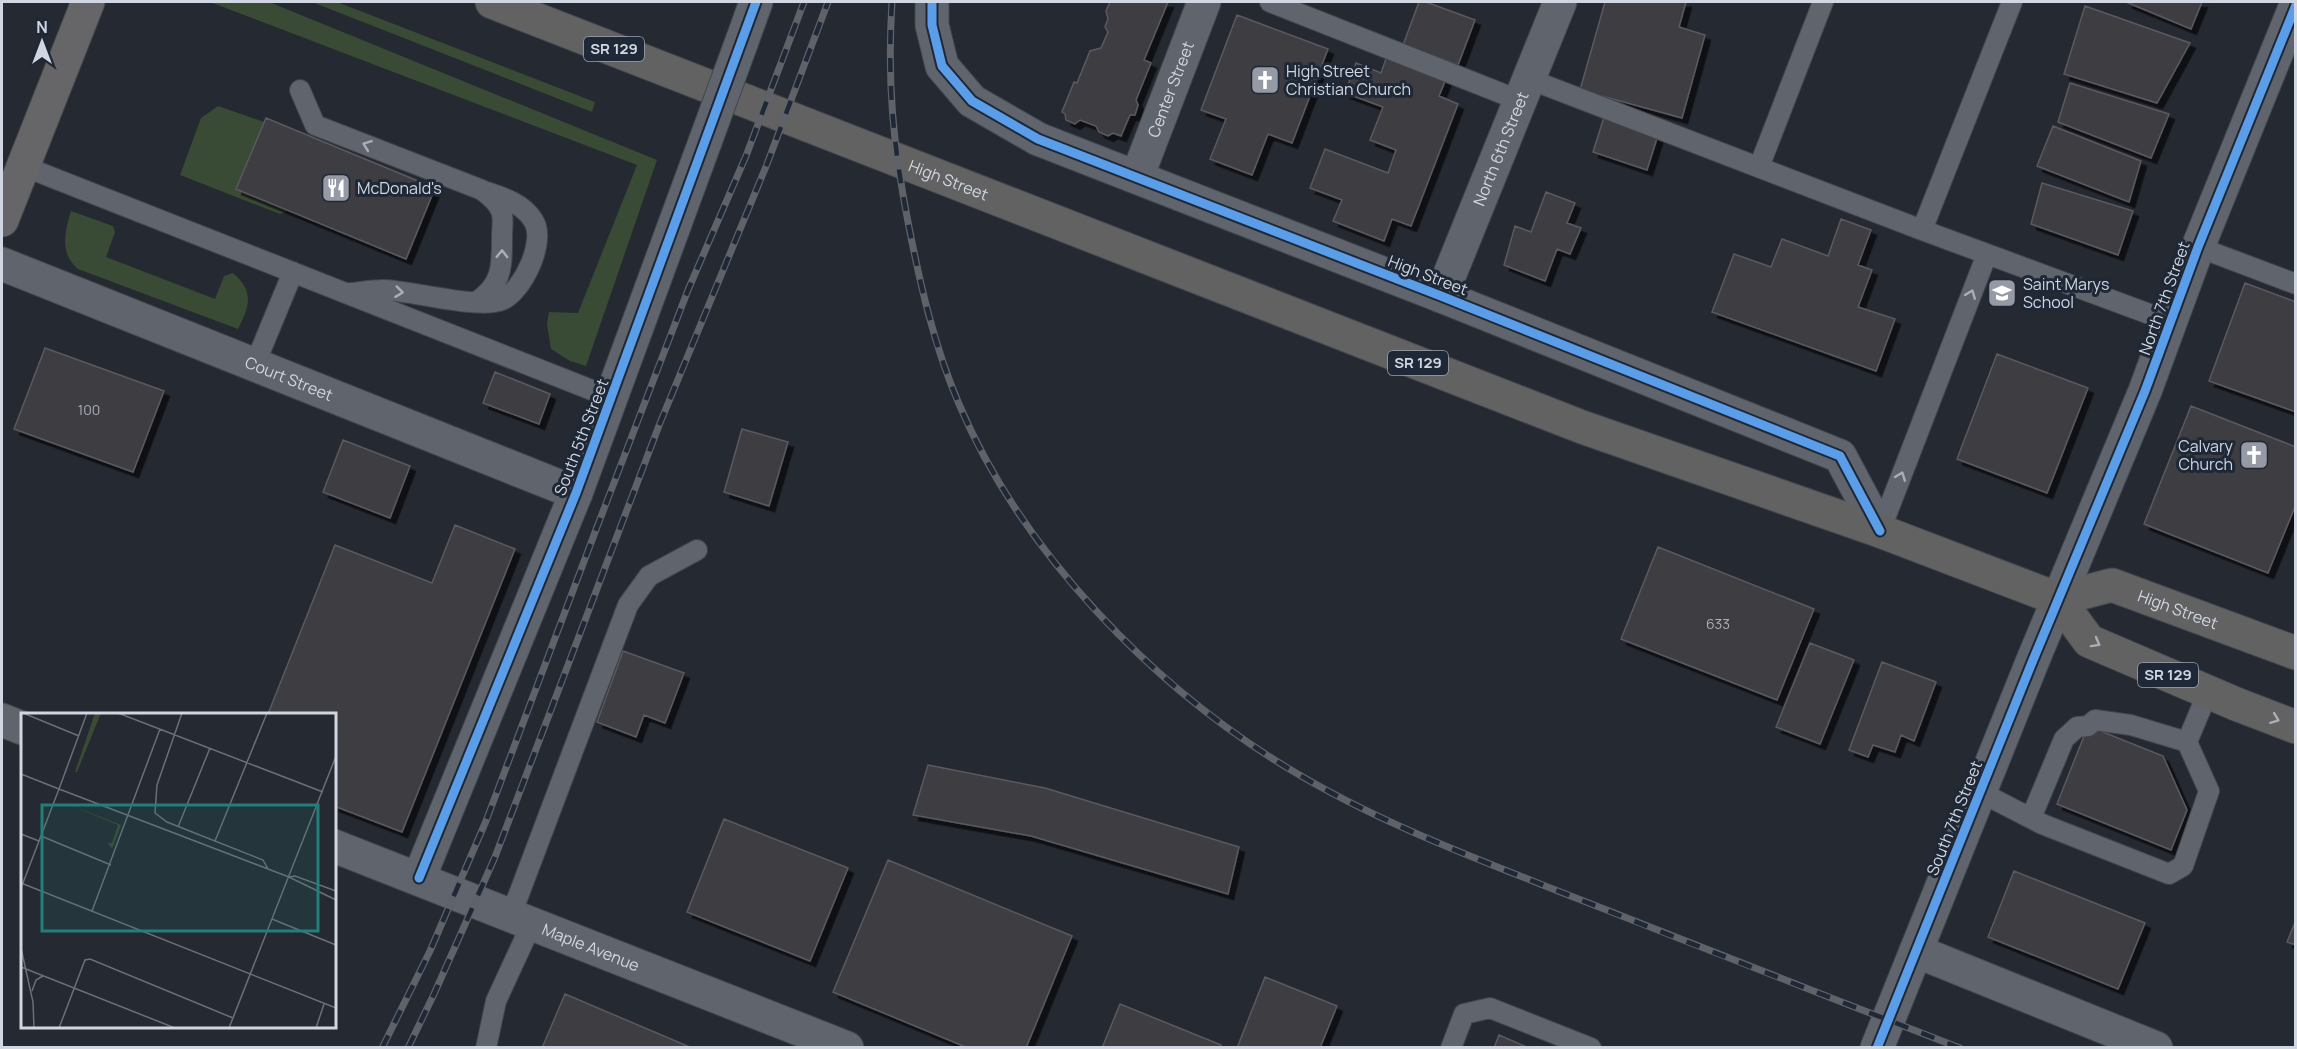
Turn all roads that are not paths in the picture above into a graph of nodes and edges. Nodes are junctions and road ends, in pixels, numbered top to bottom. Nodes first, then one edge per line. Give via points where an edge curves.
1 (88, 2) edge
2 (492, 2) edge
3 (756, 2) edge
4 (932, 2) edge
5 (1204, 2) edge
6 (1270, 2) edge
7 (1560, 2) edge
8 (1823, 2) edge
9 (2012, 2) edge
10 (2295, 5) edge
11 (300, 90) dead end
12 (1525, 90) junction
13 (23, 166) junction
14 (1759, 167) junction
15 (1137, 177) junction
16 (482, 190) junction
17 (2, 220) edge
18 (1922, 230) junction
19 (2198, 247) junction
20 (1987, 254) junction
21 (2, 264) edge
22 (293, 272) junction
23 (2295, 284) edge
24 (348, 294) junction
25 (1441, 296) junction
26 (476, 302) junction
27 (2171, 322) junction
28 (255, 364) junction
29 (612, 398) junction
30 (576, 493) junction
31 (1880, 531) junction
32 (697, 550) dead end
33 (2058, 600) junction
34 (2295, 653) edge
35 (2208, 692) junction
36 (2, 720) edge
37 (2295, 727) edge
38 (21, 728) edge
39 (2187, 742) junction
40 (1980, 792) junction
41 (2031, 818) junction
42 (336, 847) edge
43 (419, 878) junction
44 (521, 919) junction
45 (1916, 951) junction
46 (486, 1047) edge
47 (847, 1047) edge
48 (1451, 1047) edge
49 (1591, 1047) edge
50 (1877, 1047) edge
51 (2156, 1047) edge

1 - 13 main road
2 - 31 highway, High Street / SR 129 via 1582,427
3 - 29 street, South 5th Street, bridge
4 - 15 street, High Street via 932,25 942,66 972,101 1038,139
5 - 15 street, Center Street
6 - 12 lane via 1485,88
7 - 12 street, North 6th Street
8 - 14 lane
9 - 18 lane
10 - 19 street, North 7th Street
16 -> 11 lane via 315,125
12 - 14 lane
12 - 25 street, North 6th Street
13 - 17 main road
13 - 22 lane
14 - 18 lane
15 - 25 street, High Street
26 -> 16 lane via 490,293 502,262 502,213
16 - 26 lane via 509,199 526,211 535,223 537,243 526,275 514,292 501,301
18 - 20 lane
19 - 23 lane
19 - 27 street, North 7th Street
20 - 27 lane
31 -> 20 lane
21 - 28 street, Court Street
22 - 24 lane
22 - 28 lane
24 -> 26 lane via 382,290
24 - 29 lane
25 - 31 street, High Street via 1840,456
27 - 33 street, North 7th Street
28 - 30 street, Court Street
29 - 30 street, South 5th Street
30 - 43 street, South 5th Street
31 - 33 highway, High Street / SR 129
32 - 44 lane via 650,576 628,605
33 - 34 highway, High Street via 2112,585
33 -> 35 highway, SR 129 via 2089,641
33 - 40 street, South 7th Street
35 -> 37 highway, SR 129
35 - 39 lane
36 - 38 street
39 - 41 lane via 2104,721 2077,727 2064,739
39 - 41 lane via 2209,791 2183,866 2169,874
40 - 41 lane
40 - 45 street, South 7th Street
42 - 43 street, Maple Avenue
43 - 44 street, Maple Avenue
44 - 46 lane
44 - 47 street, Maple Avenue
45 - 50 street, South 7th Street
45 - 51 street
48 - 49 lane via 1464,1014 1490,1008

